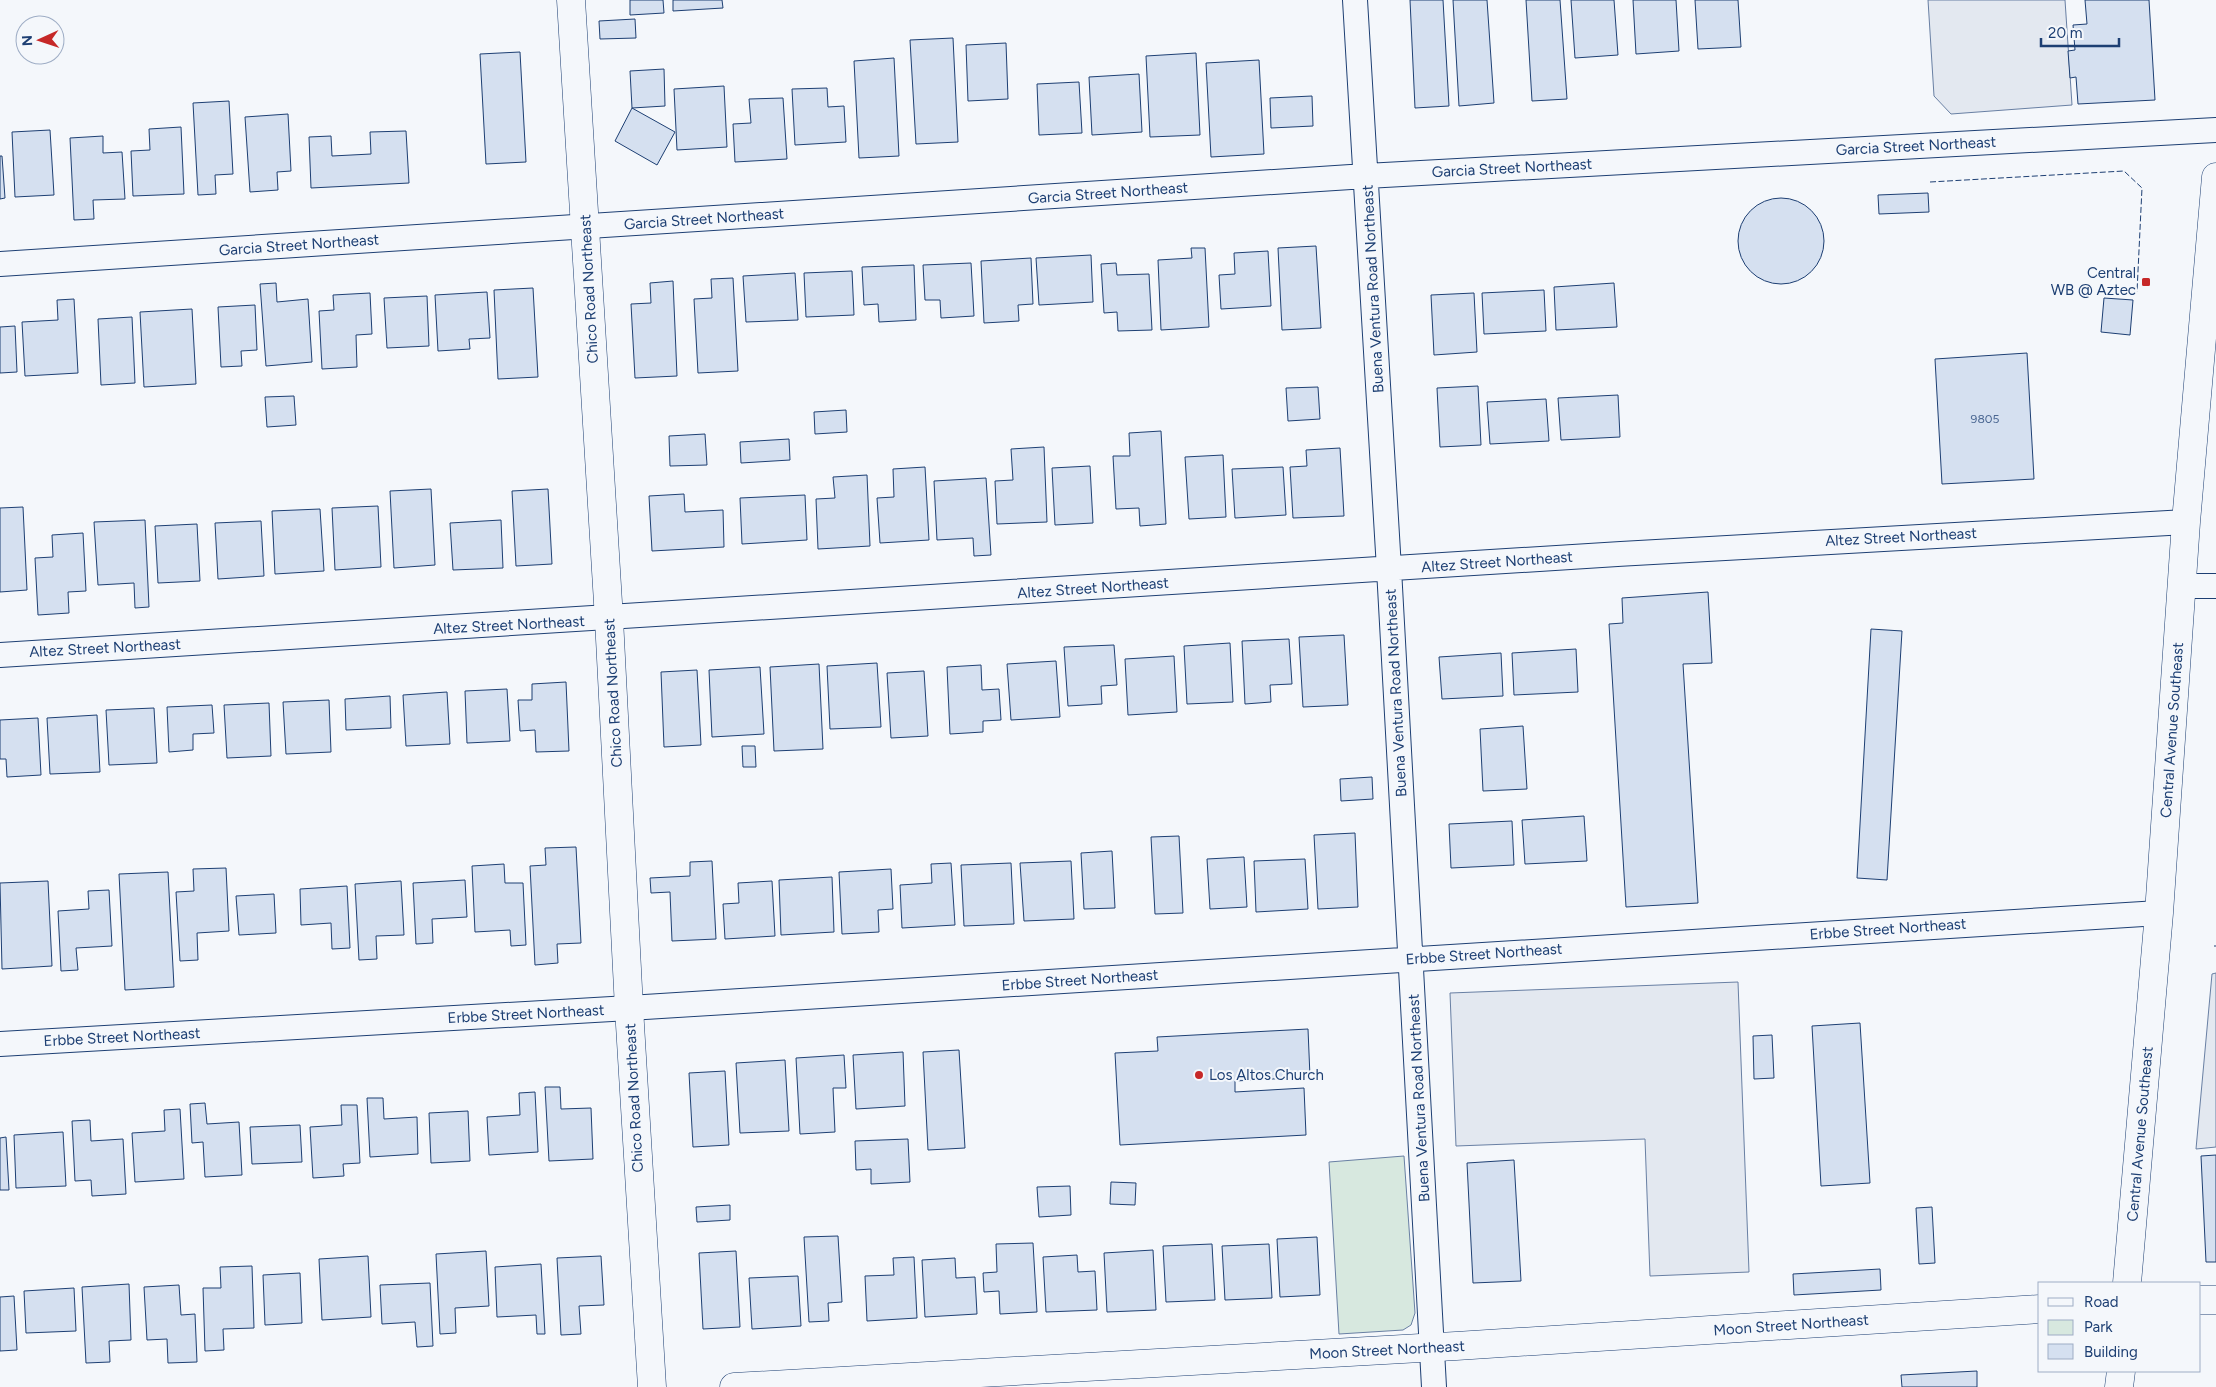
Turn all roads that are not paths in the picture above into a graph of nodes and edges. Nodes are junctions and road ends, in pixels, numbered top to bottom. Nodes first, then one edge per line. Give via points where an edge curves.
1 (571, 0) edge
2 (1355, 0) edge
3 (2216, 130) edge
4 (1366, 176) junction
5 (2216, 176) edge
6 (585, 227) junction
7 (0, 264) edge
8 (2186, 522) junction
9 (1389, 569) junction
10 (2181, 586) junction
11 (2216, 586) edge
12 (609, 619) junction
13 (0, 655) edge
14 (2160, 912) junction
15 (1411, 959) junction
16 (628, 1008) junction
17 (0, 1044) edge
18 (2127, 1282) edge
19 (2201, 1300) edge
20 (2216, 1300) edge
21 (2038, 1309) edge
22 (1433, 1348) junction
23 (2120, 1372) edge
24 (652, 1387) edge
25 (734, 1387) edge
26 (1434, 1387) edge
27 (2120, 1387) edge

1 - 6 street, Chico Road Northeast
2 - 4 street, Buena Ventura Road Northeast
3 - 4 street, Garcia Street Northeast
4 - 6 street, Garcia Street Northeast
4 - 9 street, Buena Ventura Road Northeast
5 - 8 street, Central Avenue Southeast
6 - 7 street, Garcia Street Northeast
6 - 12 street, Chico Road Northeast
8 - 9 street, Altez Street Northeast
8 - 10 street, Central Avenue Southeast
9 - 12 street, Altez Street Northeast
9 - 15 street, Buena Ventura Road Northeast
10 - 11 street
10 - 14 street, Central Avenue Southeast
12 - 13 street, Altez Street Northeast
12 - 16 street, Chico Road Northeast
14 - 15 street, Erbbe Street Northeast
14 - 18 street, Central Avenue Southeast
15 - 16 street, Erbbe Street Northeast
15 - 22 street, Buena Ventura Road Northeast
16 - 17 street, Erbbe Street Northeast
16 - 24 street, Chico Road Northeast
19 - 20 street
21 - 22 street, Moon Street Northeast
22 - 25 street, Moon Street Northeast
22 - 26 street, Buena Ventura Road Northeast
23 - 27 street

